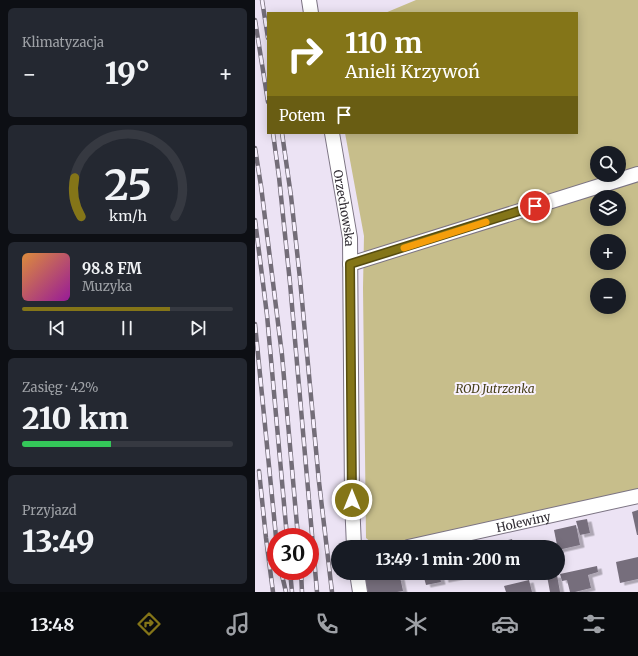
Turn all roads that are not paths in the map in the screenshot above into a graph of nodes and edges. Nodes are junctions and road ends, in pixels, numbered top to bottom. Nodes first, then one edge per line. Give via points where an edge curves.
1 (309, 0) edge
2 (311, 12) edge
3 (332, 134) edge
4 (638, 174) edge
5 (350, 264) junction
6 (638, 496) edge
7 (354, 540) edge
8 (440, 540) edge
9 (358, 580) edge
10 (360, 592) edge

1 - 2 street
3 - 5 street, Orzechowska via 349,238
4 - 5 street
5 - 7 street, Orzechowska
6 - 8 street, Holewiny
9 - 10 street

